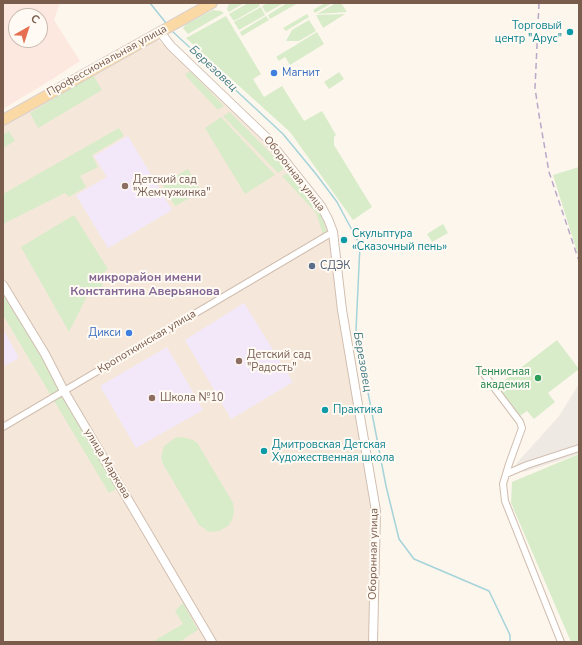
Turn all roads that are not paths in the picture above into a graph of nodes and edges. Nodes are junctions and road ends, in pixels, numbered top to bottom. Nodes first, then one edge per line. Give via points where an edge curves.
1 (212, 3) edge
2 (166, 28) junction
3 (3, 120) edge
4 (333, 232) junction
5 (3, 285) edge
6 (483, 373) dead end
7 (64, 391) junction
8 (3, 427) edge
9 (579, 448) edge
10 (506, 474) junction
11 (212, 642) edge
12 (373, 642) edge
13 (561, 642) edge

1 - 2 main road, Профессиональная улица
2 - 3 main road, Профессиональная улица
2 - 4 street, Оборонная улица via 171,46 266,137 321,206
4 - 7 street, Кропоткинская улица
4 - 12 street, Оборонная улица via 342,310 376,512
5 - 7 street, улица Маркова
6 - 10 street via 522,428
7 - 8 street, Кропоткинская улица
7 - 11 street, улица Маркова
9 - 10 street
10 - 13 street via 503,484 505,501

